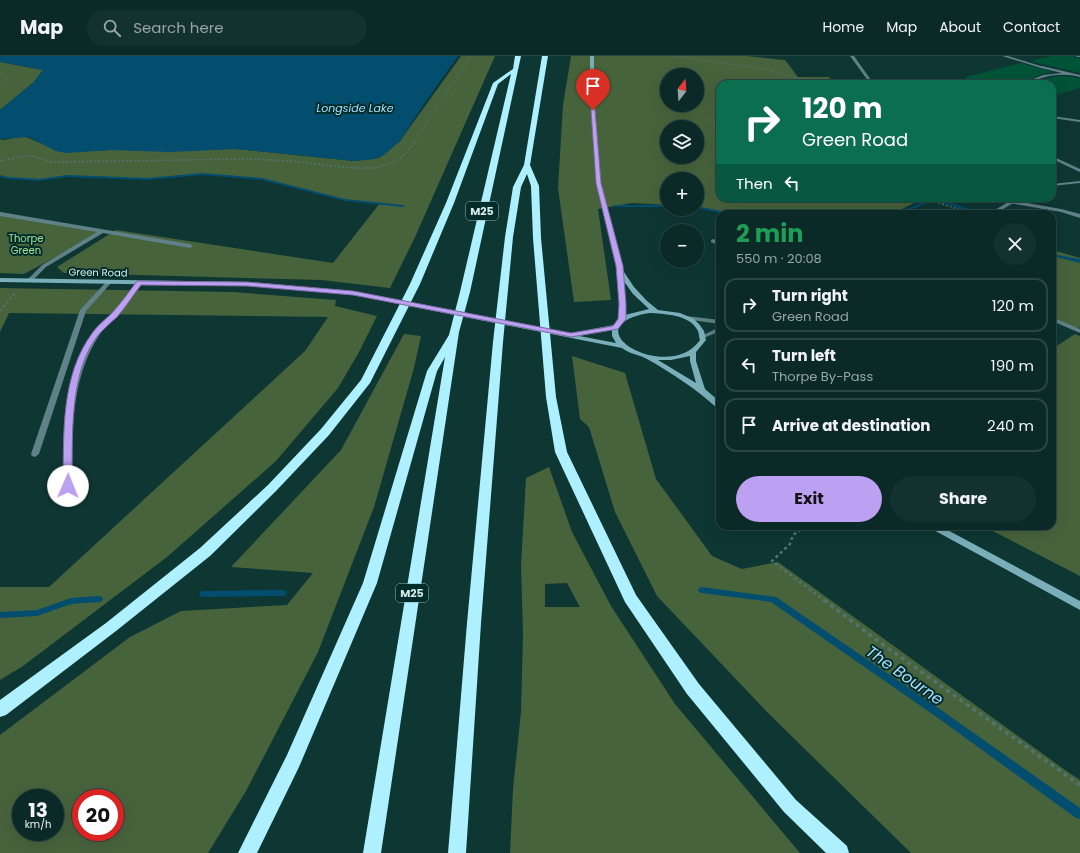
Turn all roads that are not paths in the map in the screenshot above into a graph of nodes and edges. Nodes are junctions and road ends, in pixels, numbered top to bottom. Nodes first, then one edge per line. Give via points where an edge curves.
1 (518, 56) edge
2 (545, 56) edge
3 (592, 56) edge
4 (852, 56) edge
5 (1004, 56) edge
6 (513, 70) junction
7 (1069, 73) junction
8 (1080, 76) edge
9 (869, 80) edge
10 (1034, 80) edge
11 (1056, 118) edge
12 (1078, 121) edge
13 (1080, 126) edge
14 (1056, 159) edge
15 (527, 165) junction
16 (1080, 171) edge
17 (1080, 182) edge
18 (1056, 185) edge
19 (1010, 202) joint
20 (997, 210) edge
21 (1055, 210) edge
22 (1056, 210) edge
23 (0, 214) edge
24 (1080, 216) edge
25 (103, 231) junction
26 (713, 241) dead end
27 (716, 242) edge
28 (190, 246) dead end
29 (619, 266) junction
30 (0, 280) edge
31 (29, 280) junction
32 (109, 282) junction
33 (139, 283) junction
34 (657, 312) junction
35 (686, 318) junction
36 (622, 319) junction
37 (1056, 321) edge
38 (716, 322) edge
39 (616, 327) junction
40 (1080, 330) edge
41 (716, 331) edge
42 (454, 332) junction
43 (571, 335) junction
44 (702, 337) junction
45 (622, 346) junction
46 (692, 351) junction
47 (647, 356) junction
48 (702, 390) junction
49 (716, 402) edge
50 (34, 454) dead end
51 (68, 486) dead end
52 (940, 530) edge
53 (1080, 606) edge
54 (0, 710) edge
55 (247, 853) edge
56 (372, 853) edge
57 (457, 853) edge
58 (840, 853) edge

1 - 6 highway, M25
2 - 15 highway, M25
3 - 29 main road via 592,96 599,183
4 - 9 street
5 - 7 street
6 - 42 highway, M25
6 - 54 highway via 496,83 450,204 397,322 366,381 325,432 272,488 205,552 111,627
7 - 8 street
7 - 10 street
11 - 12 street
12 - 13 street
14 - 16 street
15 - 57 highway, M25 via 517,187 498,342
15 - 58 highway via 535,186 551,397 561,452 630,598 693,689 790,806
17 - 18 street
19 - 20 street
19 - 21 street
22 - 24 street
23 - 25 street
25 - 28 street
25 - 31 street, Green Road via 44,266
26 - 27 street
29 - 34 main road via 629,286 643,303
29 - 36 main road
30 - 31 main road, Green Road
31 - 32 main road, Green Road
32 - 33 main road, Green Road
32 - 50 street via 83,310
33 - 43 main road, Green Road via 247,284 353,293
33 - 51 street via 115,314 96,333 78,369 69,407
34 - 35 main road
34 - 36 main road via 634,314
35 - 38 street
35 - 44 main road via 694,322
36 - 39 main road
37 - 40 street
39 - 43 main road, Green Road
39 - 45 main road via 615,336
41 - 44 street
42 - 55 highway via 432,371 370,583 293,760
42 - 56 highway, M25
43 - 45 main road, Green Road
44 - 46 main road via 703,340 697,349
45 - 47 main road, Green Road via 634,353
46 - 47 main road via 669,358
46 - 48 main road
47 - 48 main road
48 - 49 main road
52 - 53 main road

